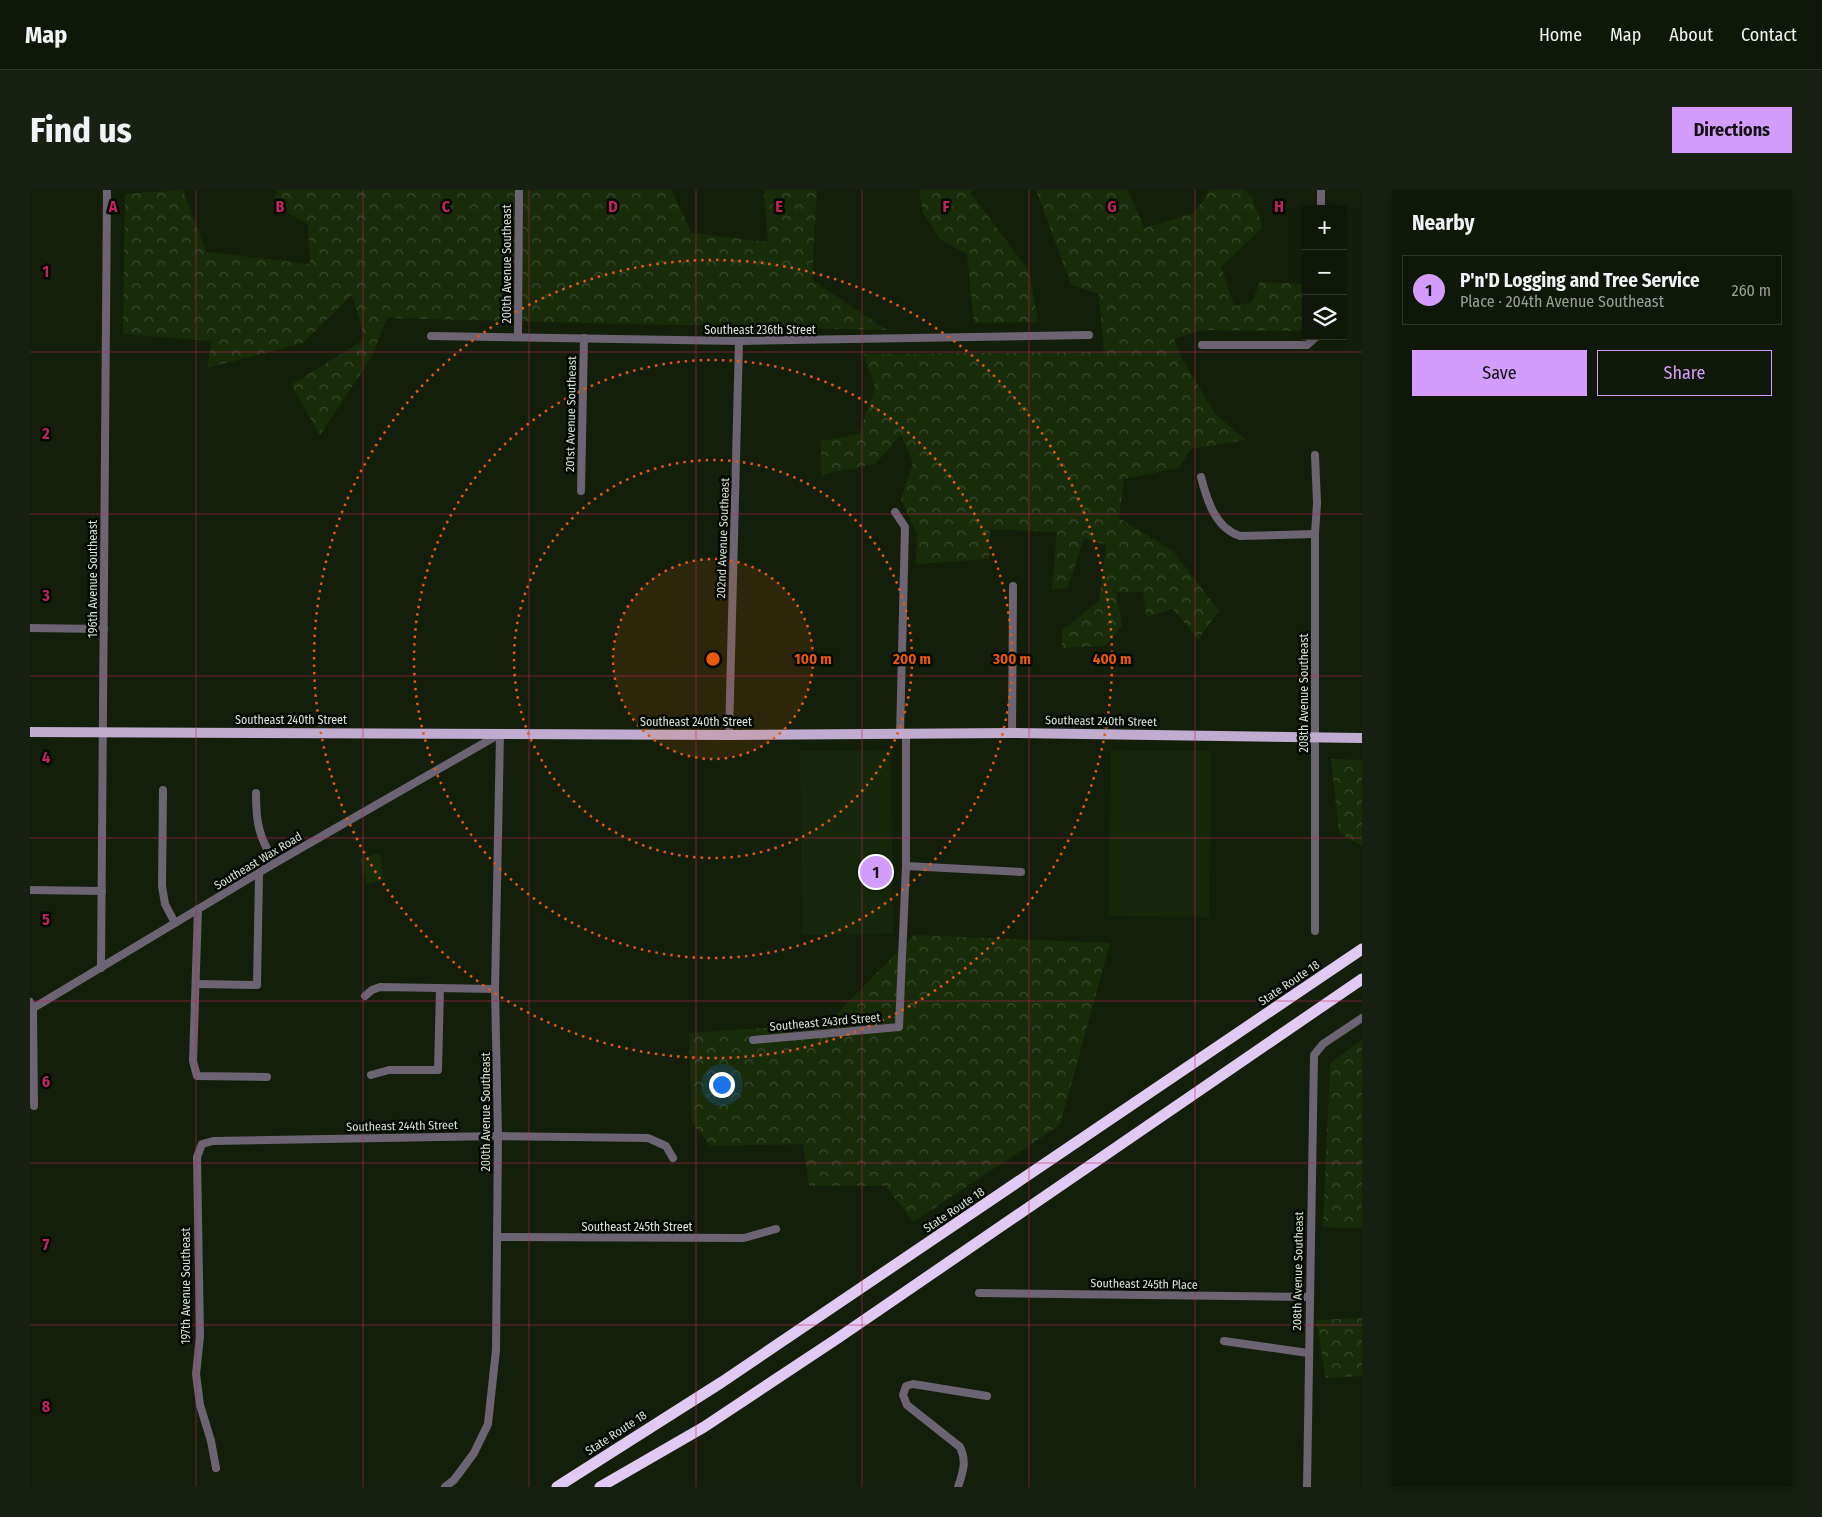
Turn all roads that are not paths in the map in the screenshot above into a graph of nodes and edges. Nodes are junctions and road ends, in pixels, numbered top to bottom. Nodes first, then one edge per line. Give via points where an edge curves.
1 (107, 190) edge
2 (519, 190) edge
3 (1321, 190) edge
4 (1321, 205) edge
5 (1089, 335) dead end
6 (431, 336) dead end
7 (518, 337) junction
8 (584, 338) junction
9 (1313, 340) edge
10 (739, 341) junction
11 (1202, 345) dead end
12 (1316, 455) dead end
13 (1201, 477) dead end
14 (581, 491) dead end
15 (895, 512) dead end
16 (1315, 534) junction
17 (1013, 586) dead end
18 (30, 628) edge
19 (104, 629) junction
20 (30, 732) edge
21 (103, 732) junction
22 (1012, 733) junction
23 (500, 734) junction
24 (903, 734) junction
25 (728, 735) junction
26 (1315, 738) junction
27 (1362, 738) edge
28 (163, 790) dead end
29 (256, 793) dead end
30 (275, 863) junction
31 (906, 866) junction
32 (1021, 872) dead end
33 (259, 874) junction
34 (30, 890) edge
35 (102, 891) junction
36 (198, 909) junction
37 (175, 923) junction
38 (1315, 931) dead end
39 (1362, 950) edge
40 (101, 968) junction
41 (1362, 979) edge
42 (198, 984) junction
43 (440, 988) junction
44 (496, 989) junction
45 (365, 996) dead end
46 (31, 1007) edge
47 (1362, 1018) edge
48 (753, 1040) dead end
49 (370, 1075) dead end
50 (267, 1078) dead end
51 (34, 1106) dead end
52 (498, 1136) junction
53 (213, 1140) joint
54 (673, 1158) dead end
55 (776, 1229) dead end
56 (497, 1237) junction
57 (979, 1293) dead end
58 (1309, 1297) junction
59 (1224, 1341) dead end
60 (1308, 1353) junction
61 (987, 1396) dead end
62 (216, 1468) dead end
63 (444, 1487) edge
64 (556, 1487) edge
65 (600, 1487) edge
66 (958, 1487) edge
67 (1307, 1487) edge

1 - 19 street, 196th Avenue Southeast
2 - 7 street, 200th Avenue Southeast
3 - 4 street
5 - 10 street, Southeast 236th Street
6 - 7 street, Southeast 236th Street
7 - 8 street, Southeast 236th Street
8 - 10 street, Southeast 236th Street
8 - 14 street, 201st Avenue Southeast
9 - 11 street via 1307,345
10 - 25 street, 202nd Avenue Southeast
12 - 16 street, 208th Avenue Southeast
13 - 16 street via 1212,510 1233,534
15 - 24 street via 904,527
16 - 26 street, 208th Avenue Southeast
17 - 22 street
18 - 19 street
19 - 21 street, 196th Avenue Southeast
20 - 21 main road, Southeast 240th Street
21 - 23 main road, Southeast 240th Street
21 - 35 street, 196th Avenue Southeast
22 - 24 main road, Southeast 240th Street
22 - 26 main road, Southeast 240th Street
23 - 25 main road, Southeast 240th Street
23 - 30 street, Southeast Wax Road
23 - 44 street, 200th Avenue Southeast
24 - 25 main road, Southeast 240th Street
24 - 31 street
26 - 27 main road, Southeast 240th Street
26 - 38 street, 208th Avenue Southeast
28 - 37 street via 162,886 165,904
29 - 30 street via 259,833
30 - 33 street, Southeast Wax Road
31 - 32 street
31 - 48 street, Southeast 243rd Street via 899,1027
33 - 36 street, Southeast Wax Road
33 - 42 street via 257,985
34 - 35 street
35 - 40 street, 196th Avenue Southeast
36 - 37 street, Southeast Wax Road
36 - 42 street
37 - 40 street, Southeast Wax Road
39 - 64 highway, State Route 18 via 722,1382
40 - 46 street, Southeast Wax Road
41 - 65 highway via 838,1338 704,1427
42 - 50 street via 193,1061 197,1076
43 - 44 street
43 - 45 street via 380,987
43 - 49 street via 438,1070 389,1070
44 - 52 street, 200th Avenue Southeast
46 - 51 street
47 - 58 street, 208th Avenue Southeast via 1323,1044 1314,1055
52 - 53 street, Southeast 244th Street
52 - 54 street, Southeast 244th Street via 648,1138 666,1146
52 - 56 street, 200th Avenue Southeast
53 - 62 street, 197th Avenue Southeast via 202,1144 197,1157 200,1336 196,1374 200,1405
55 - 56 street, Southeast 245th Street via 744,1238
56 - 63 street, 200th Avenue Southeast via 496,1350 488,1424 474,1453 454,1480
57 - 58 street, Southeast 245th Place
58 - 60 street, 208th Avenue Southeast
59 - 60 street
60 - 67 street, 208th Avenue Southeast
61 - 66 street via 913,1384 906,1386 903,1395 907,1405 960,1446 965,1466

